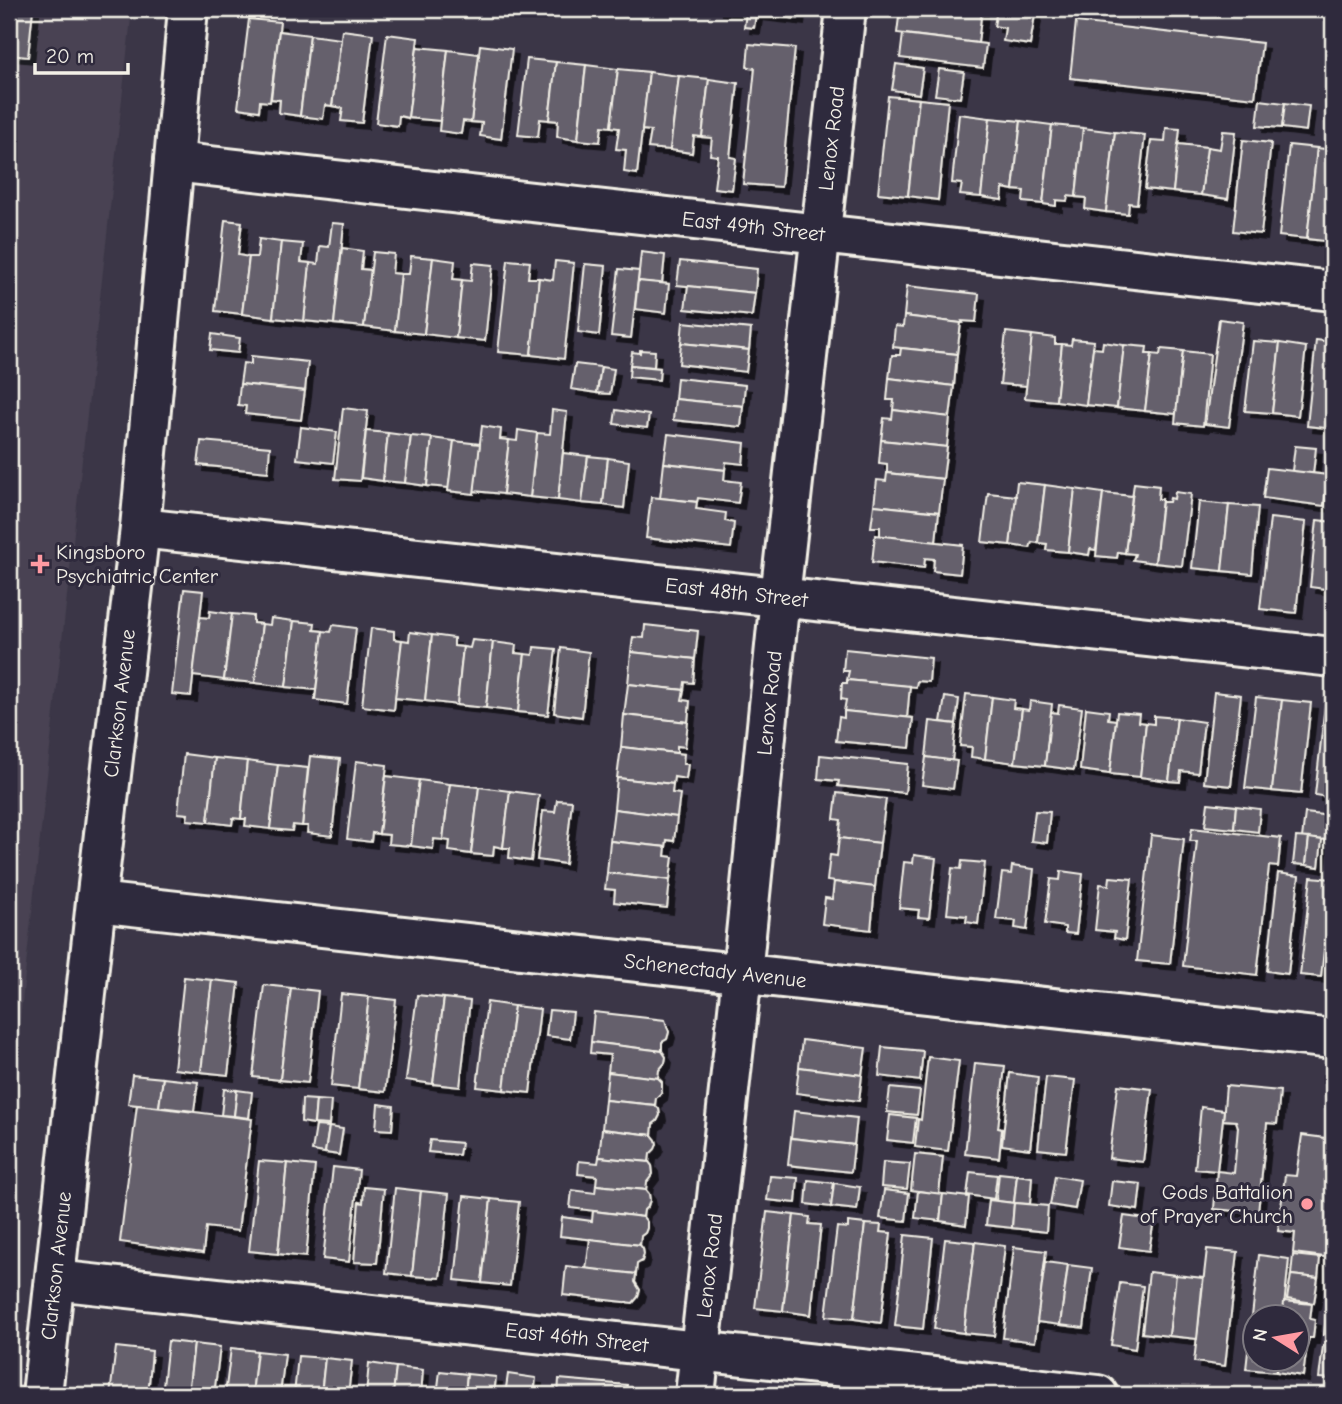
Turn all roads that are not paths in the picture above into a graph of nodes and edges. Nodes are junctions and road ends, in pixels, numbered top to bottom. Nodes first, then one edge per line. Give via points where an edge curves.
1 (188, 9) edge
2 (846, 9) edge
3 (174, 162) junction
4 (820, 234) junction
5 (1333, 291) edge
6 (140, 528) junction
7 (779, 597) junction
8 (1333, 657) edge
9 (96, 902) junction
10 (742, 974) junction
11 (1333, 1039) edge
12 (55, 1280) junction
13 (700, 1351) junction
14 (42, 1395) edge
15 (695, 1395) edge
16 (1098, 1395) edge

1 - 3 street, Clarkson Avenue
2 - 4 street, Lenox Road
3 - 4 street, East 49th Street
3 - 6 street, Clarkson Avenue
4 - 5 street, East 49th Street
4 - 7 street, Lenox Road
6 - 7 street, East 48th Street
6 - 9 street, Clarkson Avenue
7 - 8 street, East 48th Street
7 - 10 street, Lenox Road
9 - 10 street, Schenectady Avenue
9 - 12 street, Clarkson Avenue
10 - 11 street, Schenectady Avenue
10 - 13 street, Lenox Road
12 - 13 street, East 46th Street
12 - 14 street, Clarkson Avenue
13 - 15 street, Lenox Road
13 - 16 street, East 46th Street

